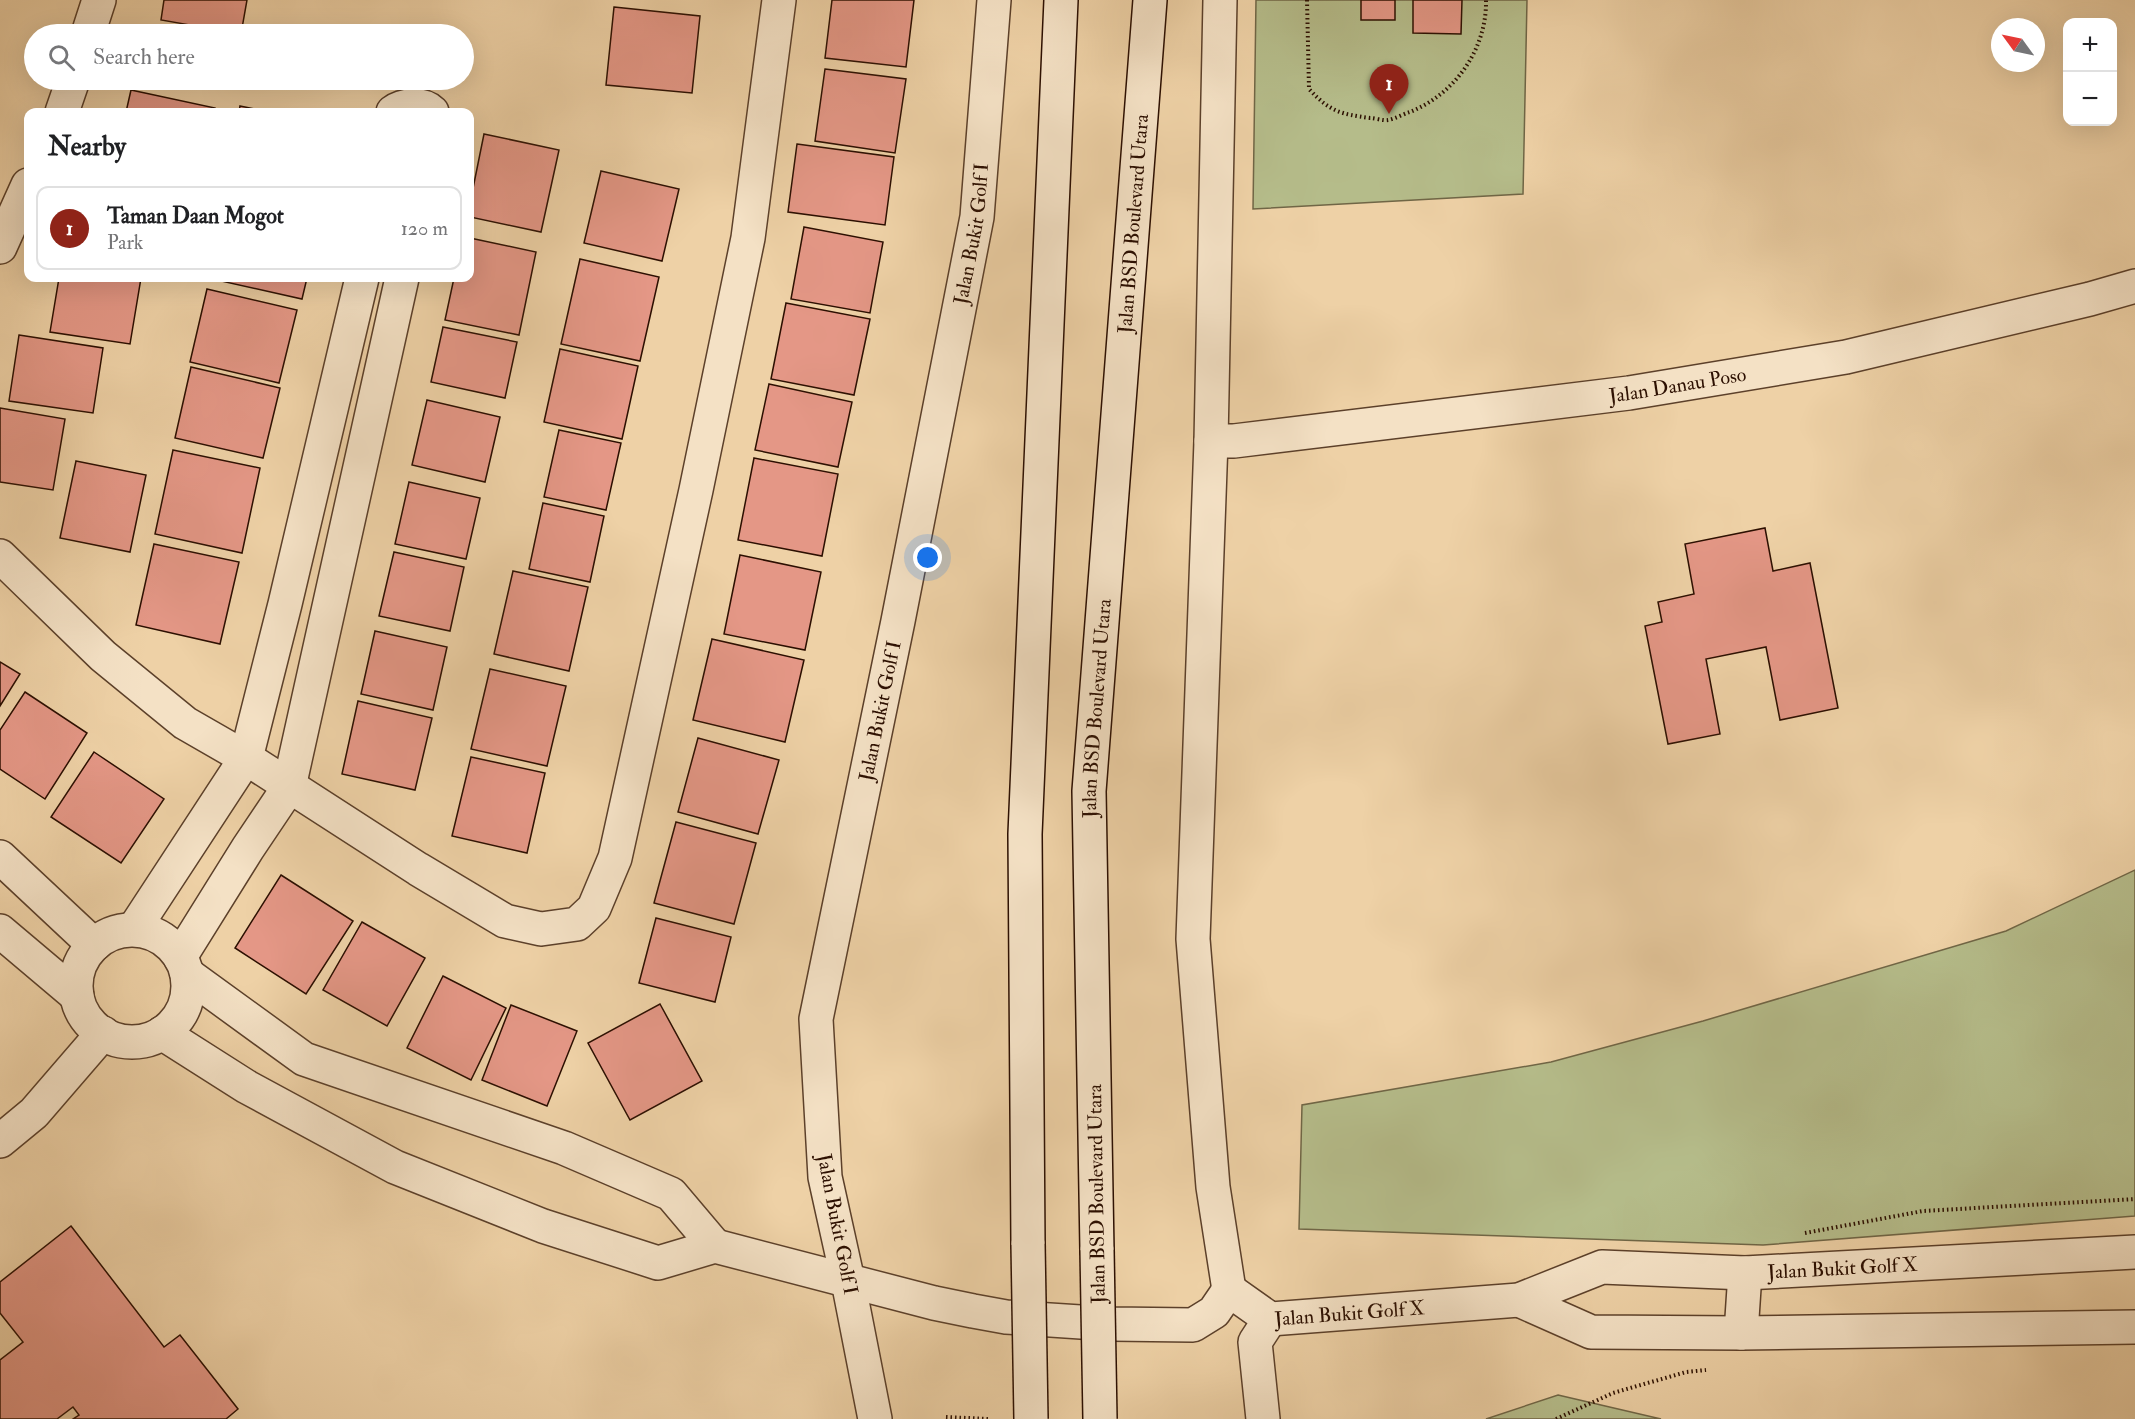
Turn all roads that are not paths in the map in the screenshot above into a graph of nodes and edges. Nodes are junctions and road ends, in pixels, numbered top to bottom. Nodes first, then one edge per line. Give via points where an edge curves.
1 (99, 0) edge
2 (779, 0) edge
3 (994, 0) edge
4 (1061, 0) edge
5 (1150, 0) edge
6 (1220, 0) edge
7 (91, 24) edge
8 (70, 90) edge
9 (63, 108) edge
10 (399, 108) edge
11 (427, 108) edge
12 (24, 194) edge
13 (0, 247) edge
14 (361, 282) edge
15 (401, 282) edge
16 (2135, 286) edge
17 (338, 378) junction
18 (378, 385) junction
19 (1211, 441) junction
20 (0, 556) edge
21 (246, 758) junction
22 (289, 787) junction
23 (0, 856) edge
24 (134, 929) junction
25 (0, 931) edge
26 (94, 945) junction
27 (184, 966) junction
28 (77, 996) junction
29 (103, 1033) junction
30 (162, 1033) junction
31 (0, 1141) edge
32 (715, 1246) junction
33 (2135, 1252) edge
34 (1744, 1273) junction
35 (848, 1281) junction
36 (1519, 1300) junction
37 (1221, 1301) junction
38 (2135, 1327) edge
39 (1262, 1330) junction
40 (1741, 1333) junction
41 (875, 1419) edge
42 (1031, 1419) edge
43 (1100, 1419) edge
44 (1263, 1419) edge

1 - 7 street
2 - 22 street via 748,238 615,858 594,908 577,924 541,929 505,921
3 - 35 street, Jalan Bukit Golf I via 977,216 816,1019 825,1177
4 - 42 street, bridge via 1025,834
5 - 43 street, Jalan BSD Boulevard Utara, bridge via 1089,791
6 - 19 street
8 - 9 street
10 - 11 street
12 - 13 street
14 - 17 street
15 - 18 street
16 - 19 street, Jalan Danau Poso via 1846,357 1686,384
17 - 18 street
17 - 21 street
18 - 22 street
19 - 37 street via 1193,939
20 - 21 street via 103,656 185,723
21 - 22 street
21 - 24 street
22 - 27 street via 248,848
23 - 26 street
24 - 26 street via 115,932
24 - 27 street via 153,933 168,943
25 - 28 street
26 - 28 street via 80,966
27 - 30 street via 187,997 178,1017
27 - 32 street via 304,1059 564,1148 671,1194
28 - 29 street via 91,1024
29 - 30 street via 132,1042
29 - 31 street via 34,1113
30 - 32 street via 247,1088 395,1167 543,1226 658,1263
32 - 35 street
33 - 34 street, Jalan Bukit Golf X
34 - 36 street, Jalan Bukit Golf X via 1602,1267
34 - 40 street
35 - 37 street via 934,1304 1006,1317 1111,1324 1193,1325
35 - 41 street, Jalan Bukit Golf I
36 - 39 street, Jalan Bukit Golf X
36 - 40 street, Jalan Bukit Golf X via 1590,1332
37 - 39 street
38 - 40 street, Jalan Bukit Golf X
39 - 44 street

